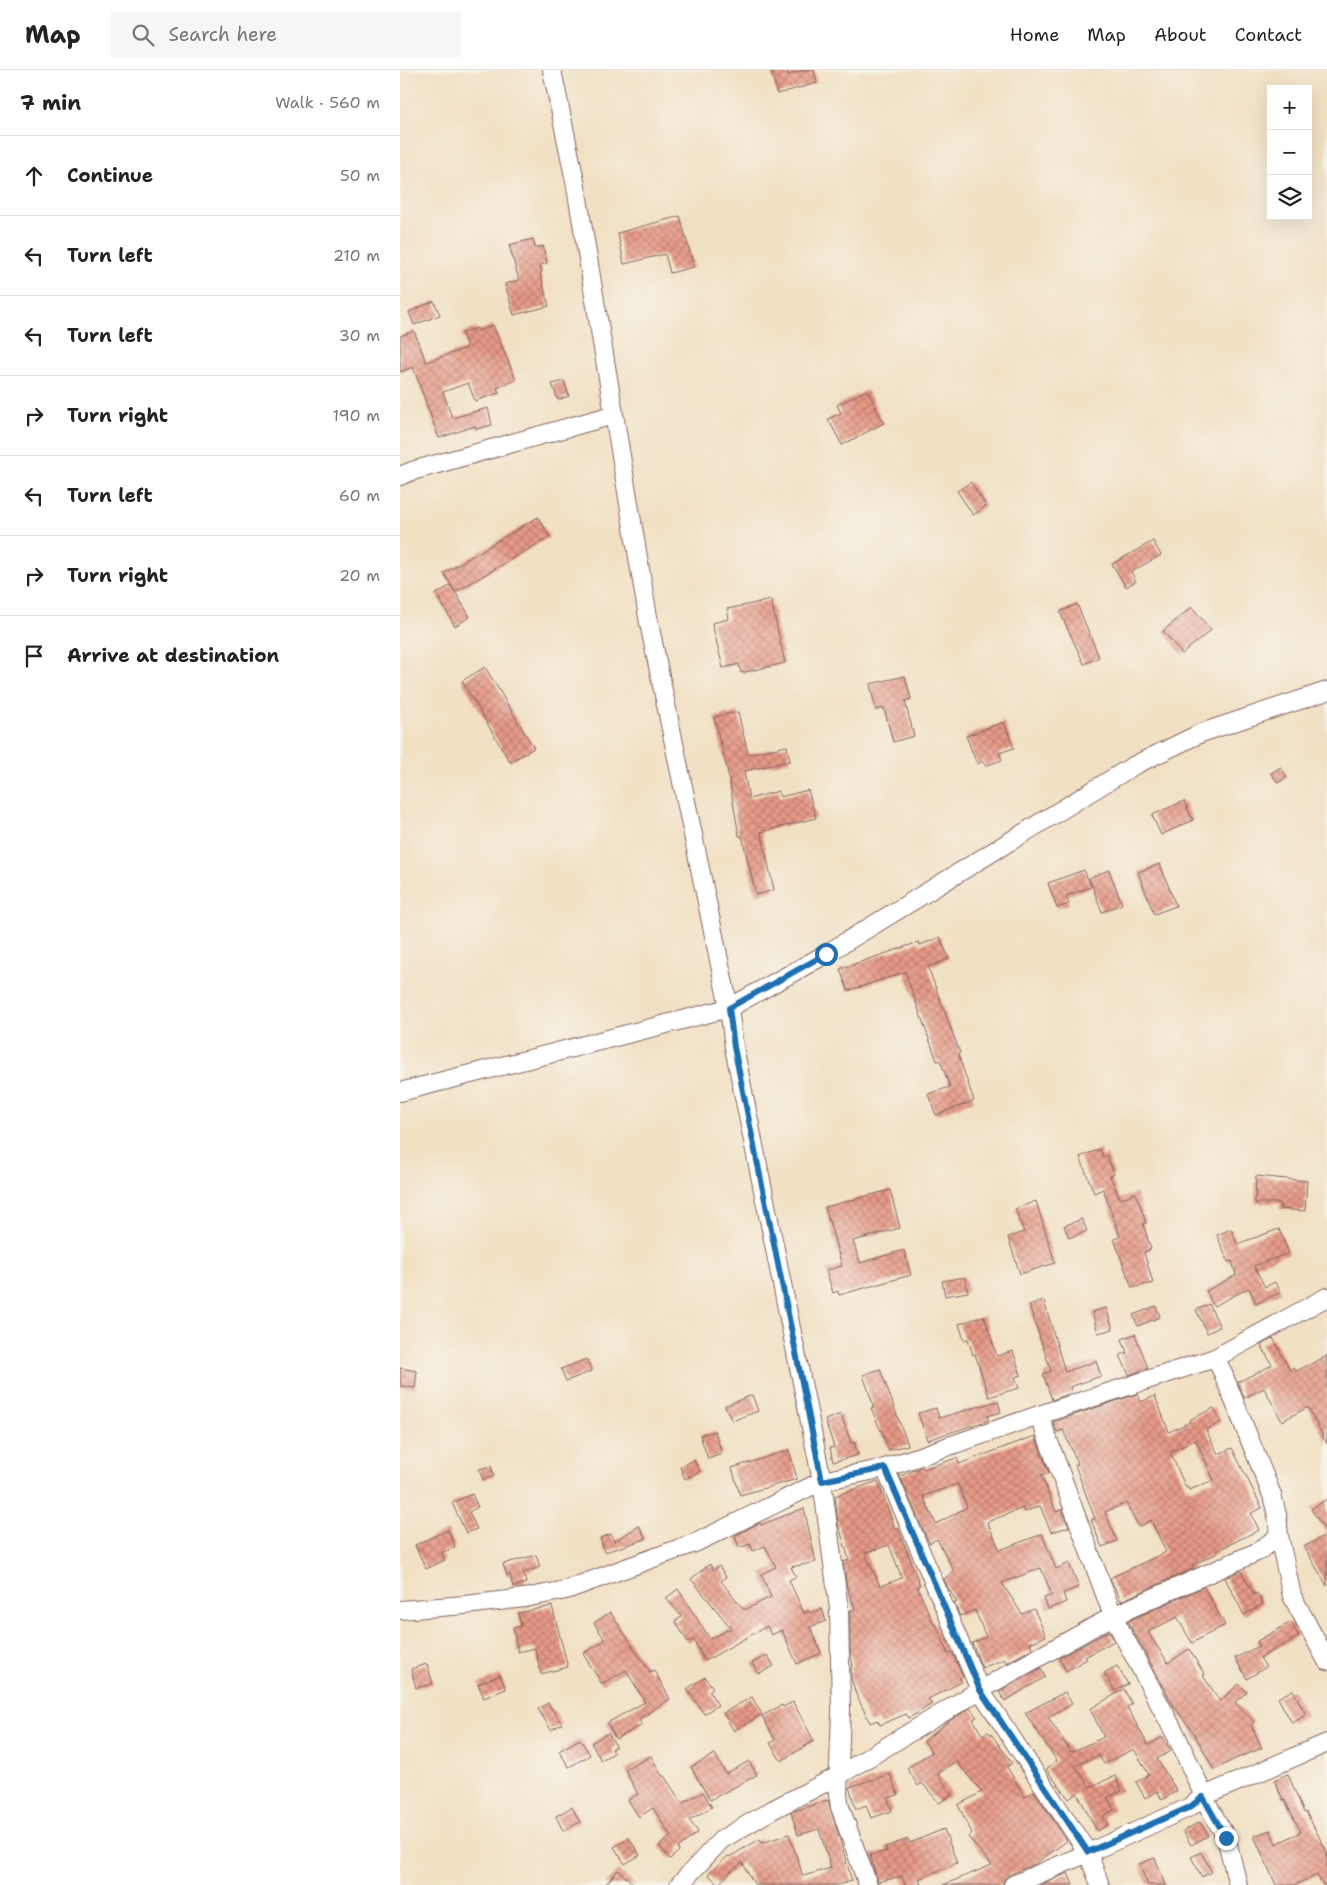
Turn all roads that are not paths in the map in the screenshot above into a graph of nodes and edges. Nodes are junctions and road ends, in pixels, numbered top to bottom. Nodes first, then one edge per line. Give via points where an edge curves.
1 (552, 70) edge
2 (613, 415) junction
3 (400, 476) edge
4 (1327, 691) edge
5 (729, 1008) junction
6 (400, 1092) edge
7 (1327, 1297) edge
8 (1215, 1358) junction
9 (1039, 1415) junction
10 (885, 1468) junction
11 (822, 1481) junction
12 (1278, 1536) junction
13 (400, 1610) edge
14 (1112, 1616) junction
15 (1327, 1661) edge
16 (980, 1690) junction
17 (1327, 1743) edge
18 (838, 1776) junction
19 (1204, 1797) junction
20 (1088, 1852) junction
21 (679, 1885) edge
22 (868, 1885) edge
23 (1013, 1885) edge
24 (1100, 1885) edge
25 (1238, 1885) edge

1 - 2 street via 575,181
2 - 3 street
2 - 5 street via 650,633
4 - 5 street via 1201,734 1133,766 826,954
5 - 6 street
5 - 11 street
7 - 8 street
8 - 9 street
8 - 12 street via 1272,1495
9 - 10 street
9 - 14 street
10 - 11 street
10 - 16 street
11 - 13 street via 697,1542 566,1590 465,1606
11 - 18 street via 839,1609 841,1711
12 - 14 street via 1259,1551
12 - 15 street via 1292,1596
14 - 16 street
14 - 19 street
16 - 18 street
16 - 20 street
17 - 19 street
18 - 21 street via 721,1840
18 - 22 street via 840,1806
19 - 20 street via 1190,1807
19 - 25 street via 1226,1838
20 - 23 street
20 - 24 street

